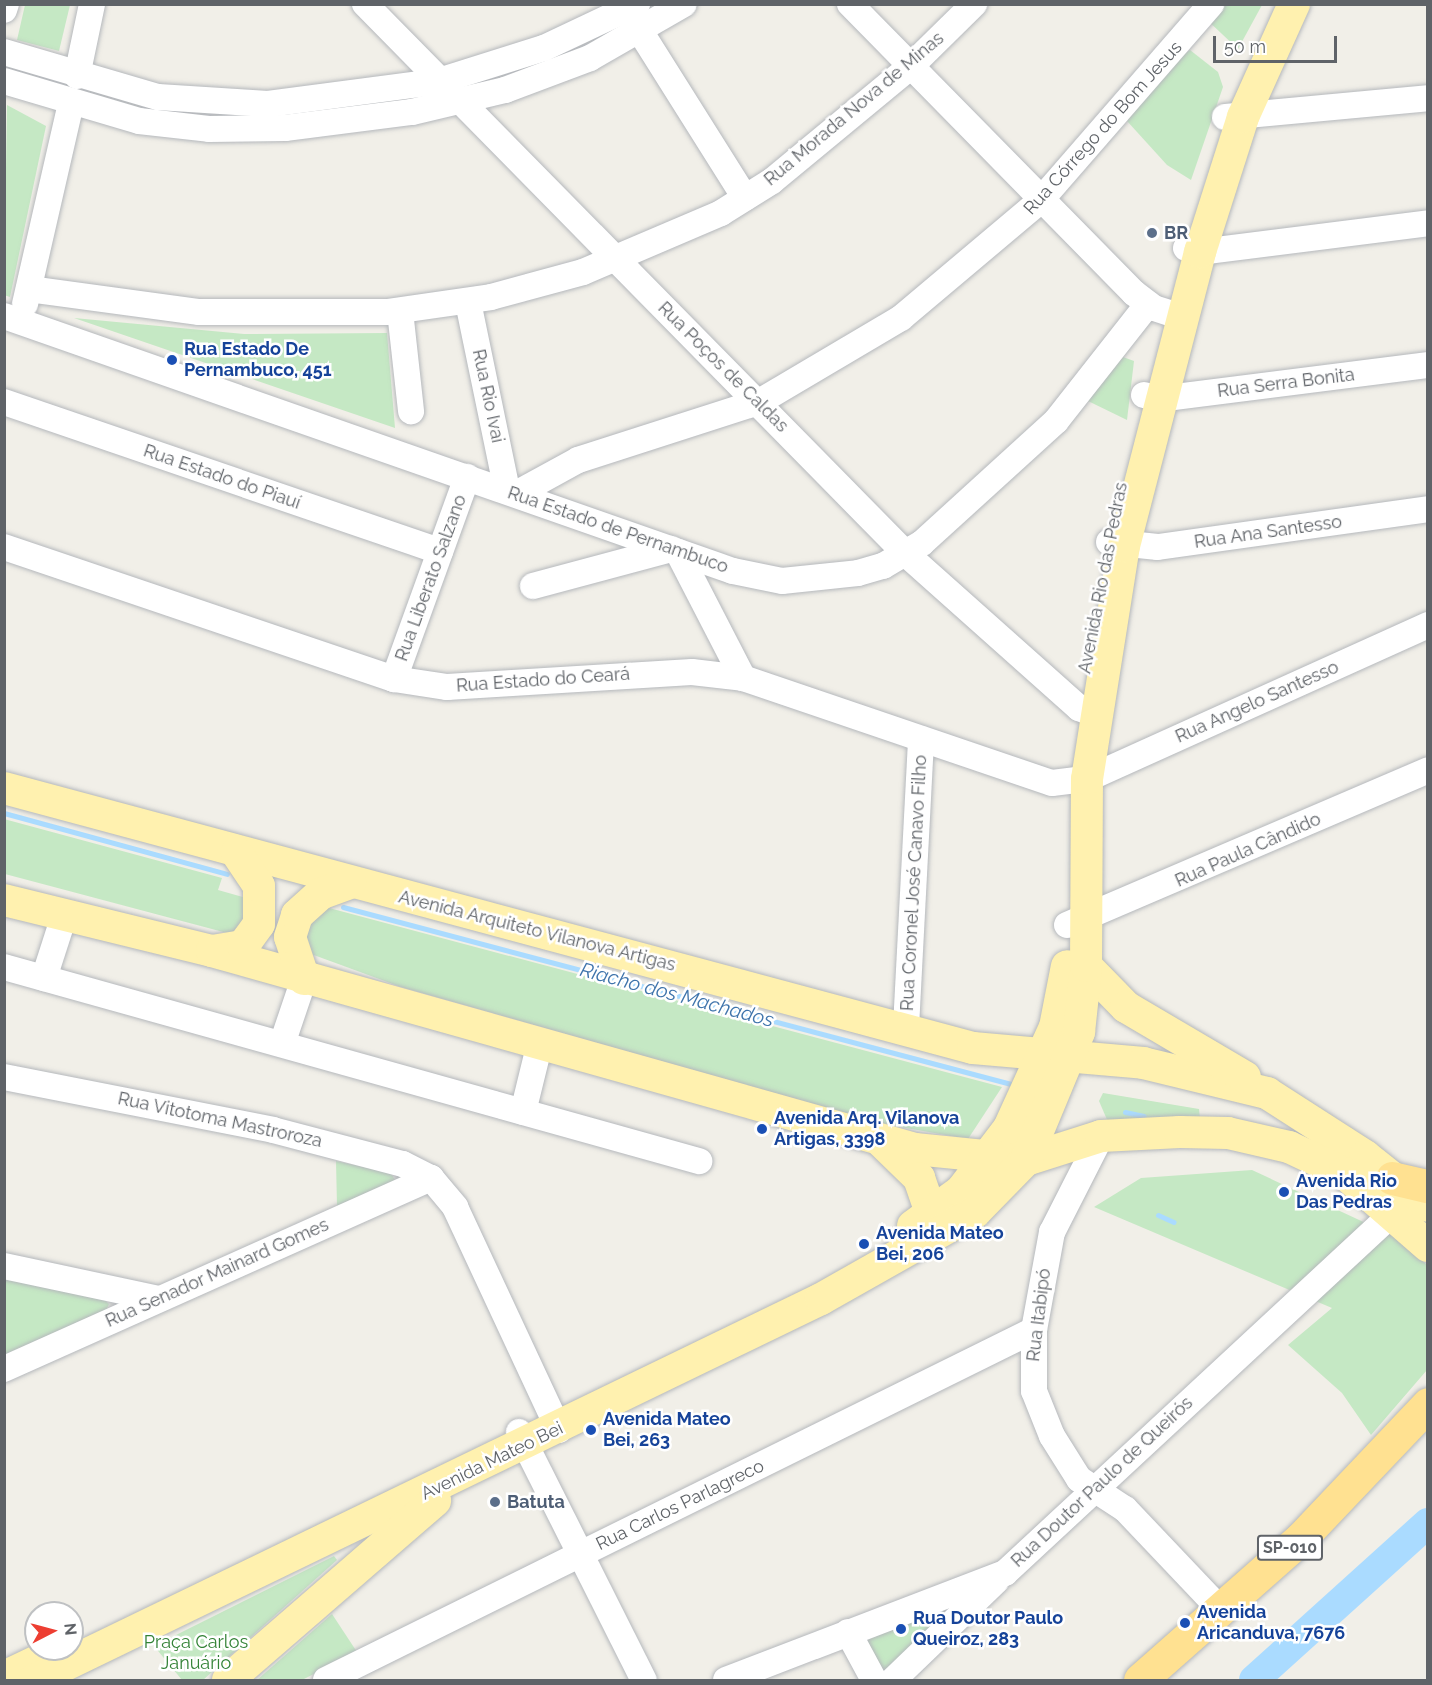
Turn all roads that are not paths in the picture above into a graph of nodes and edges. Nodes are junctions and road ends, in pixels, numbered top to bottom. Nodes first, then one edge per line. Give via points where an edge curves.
1 (6, 4) edge
2 (92, 4) edge
3 (365, 4) edge
4 (637, 4) edge
5 (684, 4) edge
6 (850, 4) edge
7 (974, 4) edge
8 (1211, 4) edge
9 (1277, 4) edge
10 (1294, 4) edge
11 (4, 10) edge
12 (640, 31) junction
13 (4, 52) edge
14 (910, 67) junction
15 (77, 76) junction
16 (4, 81) edge
17 (436, 82) junction
18 (1428, 98) edge
19 (71, 103) junction
20 (456, 103) junction
21 (1234, 117) junction
22 (745, 198) junction
23 (1040, 201) junction
24 (1428, 223) edge
25 (1193, 250) junction
26 (614, 259) junction
27 (29, 289) junction
28 (468, 302) junction
29 (400, 311) junction
30 (1165, 311) junction
31 (12, 319) edge
32 (1428, 365) edge
33 (1152, 397) junction
34 (4, 402) edge
35 (759, 402) junction
36 (411, 411) dead end
37 (467, 477) junction
38 (511, 492) junction
39 (1428, 509) edge
40 (1116, 544) junction
41 (4, 547) edge
42 (674, 550) junction
43 (440, 551) junction
44 (905, 553) junction
45 (533, 586) dead end
46 (1428, 625) edge
47 (743, 678) junction
48 (394, 679) junction
49 (1087, 711) junction
50 (921, 739) junction
51 (1428, 770) edge
52 (1078, 780) junction
53 (4, 788) edge
54 (237, 853) junction
55 (350, 884) junction
56 (4, 900) edge
57 (64, 916) junction
58 (1076, 924) junction
59 (212, 951) junction
60 (1086, 966) junction
61 (4, 967) edge
62 (45, 978) junction
63 (303, 979) junction
64 (906, 1028) junction
65 (282, 1044) junction
66 (539, 1047) junction
67 (1057, 1059) junction
68 (4, 1077) edge
69 (1269, 1094) junction
70 (523, 1112) junction
71 (1228, 1133) junction
72 (1101, 1136) junction
73 (882, 1142) junction
74 (989, 1158) junction
75 (1026, 1160) junction
76 (699, 1161) dead end
77 (431, 1178) junction
78 (1392, 1178) junction
79 (1428, 1186) edge
80 (1428, 1206) edge
81 (1393, 1213) junction
82 (932, 1215) junction
83 (1428, 1246) edge
84 (4, 1266) edge
85 (159, 1299) junction
86 (1034, 1330) junction
87 (4, 1369) edge
88 (1428, 1404) edge
89 (556, 1422) junction
90 (523, 1439) junction
91 (466, 1475) junction
92 (1091, 1488) junction
93 (368, 1512) junction
94 (581, 1553) junction
95 (1005, 1573) junction
96 (350, 1574) junction
97 (1220, 1608) junction
98 (848, 1632) junction
99 (84, 1640) edge
100 (38, 1661) edge
101 (4, 1677) edge
102 (34, 1680) edge
103 (228, 1680) edge
104 (326, 1680) edge
105 (644, 1680) edge
106 (726, 1680) edge
107 (874, 1680) edge
108 (893, 1680) edge
109 (1140, 1680) edge

1 - 11 street
2 - 15 street
3 - 17 street, Rua Poços de Caldas
4 - 17 street via 544,48
5 - 12 street
6 - 14 street
7 - 14 street, Rua Morada Nova de Minas
8 - 23 street, Rua Córrego do Bom Jesus
9 - 21 main road, Avenida Rio das Pedras
10 - 21 main road, Avenida Rio das Pedras
12 - 20 street via 590,58
12 - 22 street
13 - 15 street
14 - 22 street, Rua Morada Nova de Minas
14 - 23 street
15 - 17 street via 158,96 256,104
16 - 19 street
17 - 20 street, Rua Poços de Caldas
18 - 21 street
19 - 20 street via 139,121 261,130
19 - 27 street
20 - 26 street, Rua Poços de Caldas
21 - 25 main road, Avenida Rio das Pedras
22 - 26 street, Rua Morada Nova de Minas
23 - 30 street
23 - 35 street, Rua Córrego do Bom Jesus via 901,318
24 - 25 street
25 - 30 main road, Avenida Rio das Pedras
26 - 28 street, Rua Morada Nova de Minas
26 - 35 street, Rua Poços de Caldas
27 - 29 street, Rua Morada Nova de Minas via 199,312
27 - 31 street
28 - 29 street, Rua Morada Nova de Minas
28 - 38 street, Rua Rio Ivai
29 - 36 street
30 - 33 main road, Avenida Rio das Pedras
30 - 44 street, Rua Estado de Pernambuco via 1049,428
31 - 37 street, Rua Estado de Pernambuco
32 - 33 street, Rua Serra Bonita
33 - 40 main road, Avenida Rio das Pedras
34 - 43 street, Rua Estado do Piauí
35 - 38 street, Rua Córrego do Bom Jesus via 578,460
35 - 44 street, Rua Poços de Caldas
37 - 38 street, Rua Estado de Pernambuco
37 - 43 street, Rua Liberato Salzano
38 - 42 street, Rua Estado de Pernambuco
39 - 40 street, Rua Ana Santesso via 1202,542
40 - 49 main road, Avenida Rio das Pedras
41 - 48 street, Rua Estado do Ceará
42 - 44 street, Rua Estado de Pernambuco via 782,581 858,573
42 - 45 street
42 - 47 street
43 - 48 street, Rua Liberato Salzano
44 - 49 street, Rua Poços de Caldas
46 - 52 street, Rua Angelo Santesso
47 - 48 street, Rua Estado do Ceará via 692,672 447,687
47 - 50 street, Rua Estado do Ceará
49 - 52 main road, Avenida Rio das Pedras
50 - 52 street, Rua Estado do Ceará via 1038,780
50 - 64 street, Rua Coronel José Canavo Filho
51 - 58 street, Rua Paula Cândido
52 - 58 main road, Avenida Rio das Pedras
53 - 54 main road, Avenida Arquiteto Vilanova Artigas
54 - 55 main road, Avenida Arquiteto Vilanova Artigas
54 - 59 main road via 260,886 259,924 243,946
55 - 63 main road via 320,894 297,915 290,937
55 - 64 main road, Avenida Arquiteto Vilanova Artigas
56 - 57 main road
57 - 59 main road
57 - 62 street
58 - 60 main road, Avenida Rio das Pedras
58 - 67 main road, Avenida Rio das Pedras
59 - 63 main road
60 - 67 main road, Avenida Rio das Pedras
60 - 69 main road via 1120,1003
61 - 62 street
62 - 65 street
63 - 65 street
63 - 66 main road
64 - 67 main road, Avenida Arquiteto Vilanova Artigas via 973,1048
65 - 70 street
66 - 70 street
66 - 73 main road
67 - 69 main road via 1143,1063
67 - 74 main road, Avenida Rio das Pedras
67 - 75 main road, Avenida Rio das Pedras
68 - 77 street, Rua Vitotoma Mastroroza via 294,1136 403,1164
69 - 71 main road via 1232,1095 1222,1104
69 - 78 main road
70 - 76 street
71 - 72 main road
71 - 81 main road via 1306,1155 1344,1173
72 - 75 main road
72 - 86 street, Rua Itabipó via 1052,1232
73 - 74 main road
73 - 82 main road via 919,1178
74 - 75 main road
74 - 82 main road, Avenida Mateo Bei
75 - 89 main road, Avenida Mateo Bei via 975,1212 821,1299
77 - 85 street, Rua Senador Mainard Gomes
77 - 89 street via 455,1207
78 - 79 highway
78 - 80 main road
81 - 83 main road
81 - 92 street, Rua Doutor Paulo de Queirós
82 - 89 main road, Avenida Mateo Bei
84 - 85 street
85 - 87 street, Rua Senador Mainard Gomes
86 - 92 street, Rua Itabipó via 1031,1362 1041,1414 1070,1467
86 - 94 street, Rua Carlos Parlagreco
88 - 97 highway, SP-010 via 1300,1539
89 - 90 main road, Avenida Mateo Bei
90 - 91 main road, Avenida Mateo Bei
90 - 93 main road, Avenida Mateo Bei
90 - 94 street
91 - 93 main road, Avenida Mateo Bei
91 - 96 main road
92 - 95 street, Rua Doutor Paulo de Queirós
92 - 97 street, Rua Itabipó via 1125,1509
93 - 96 main road
93 - 99 main road, Avenida Mateo Bei
93 - 102 main road, Avenida Mateo Bei
94 - 104 street, Rua Carlos Parlagreco
94 - 105 street
95 - 98 street, Rua Doutor Paulo de Queirós
95 - 108 street
96 - 103 main road
97 - 109 highway, SP-010
98 - 106 street, Rua Doutor Paulo de Queirós
98 - 107 street
100 - 101 main road

